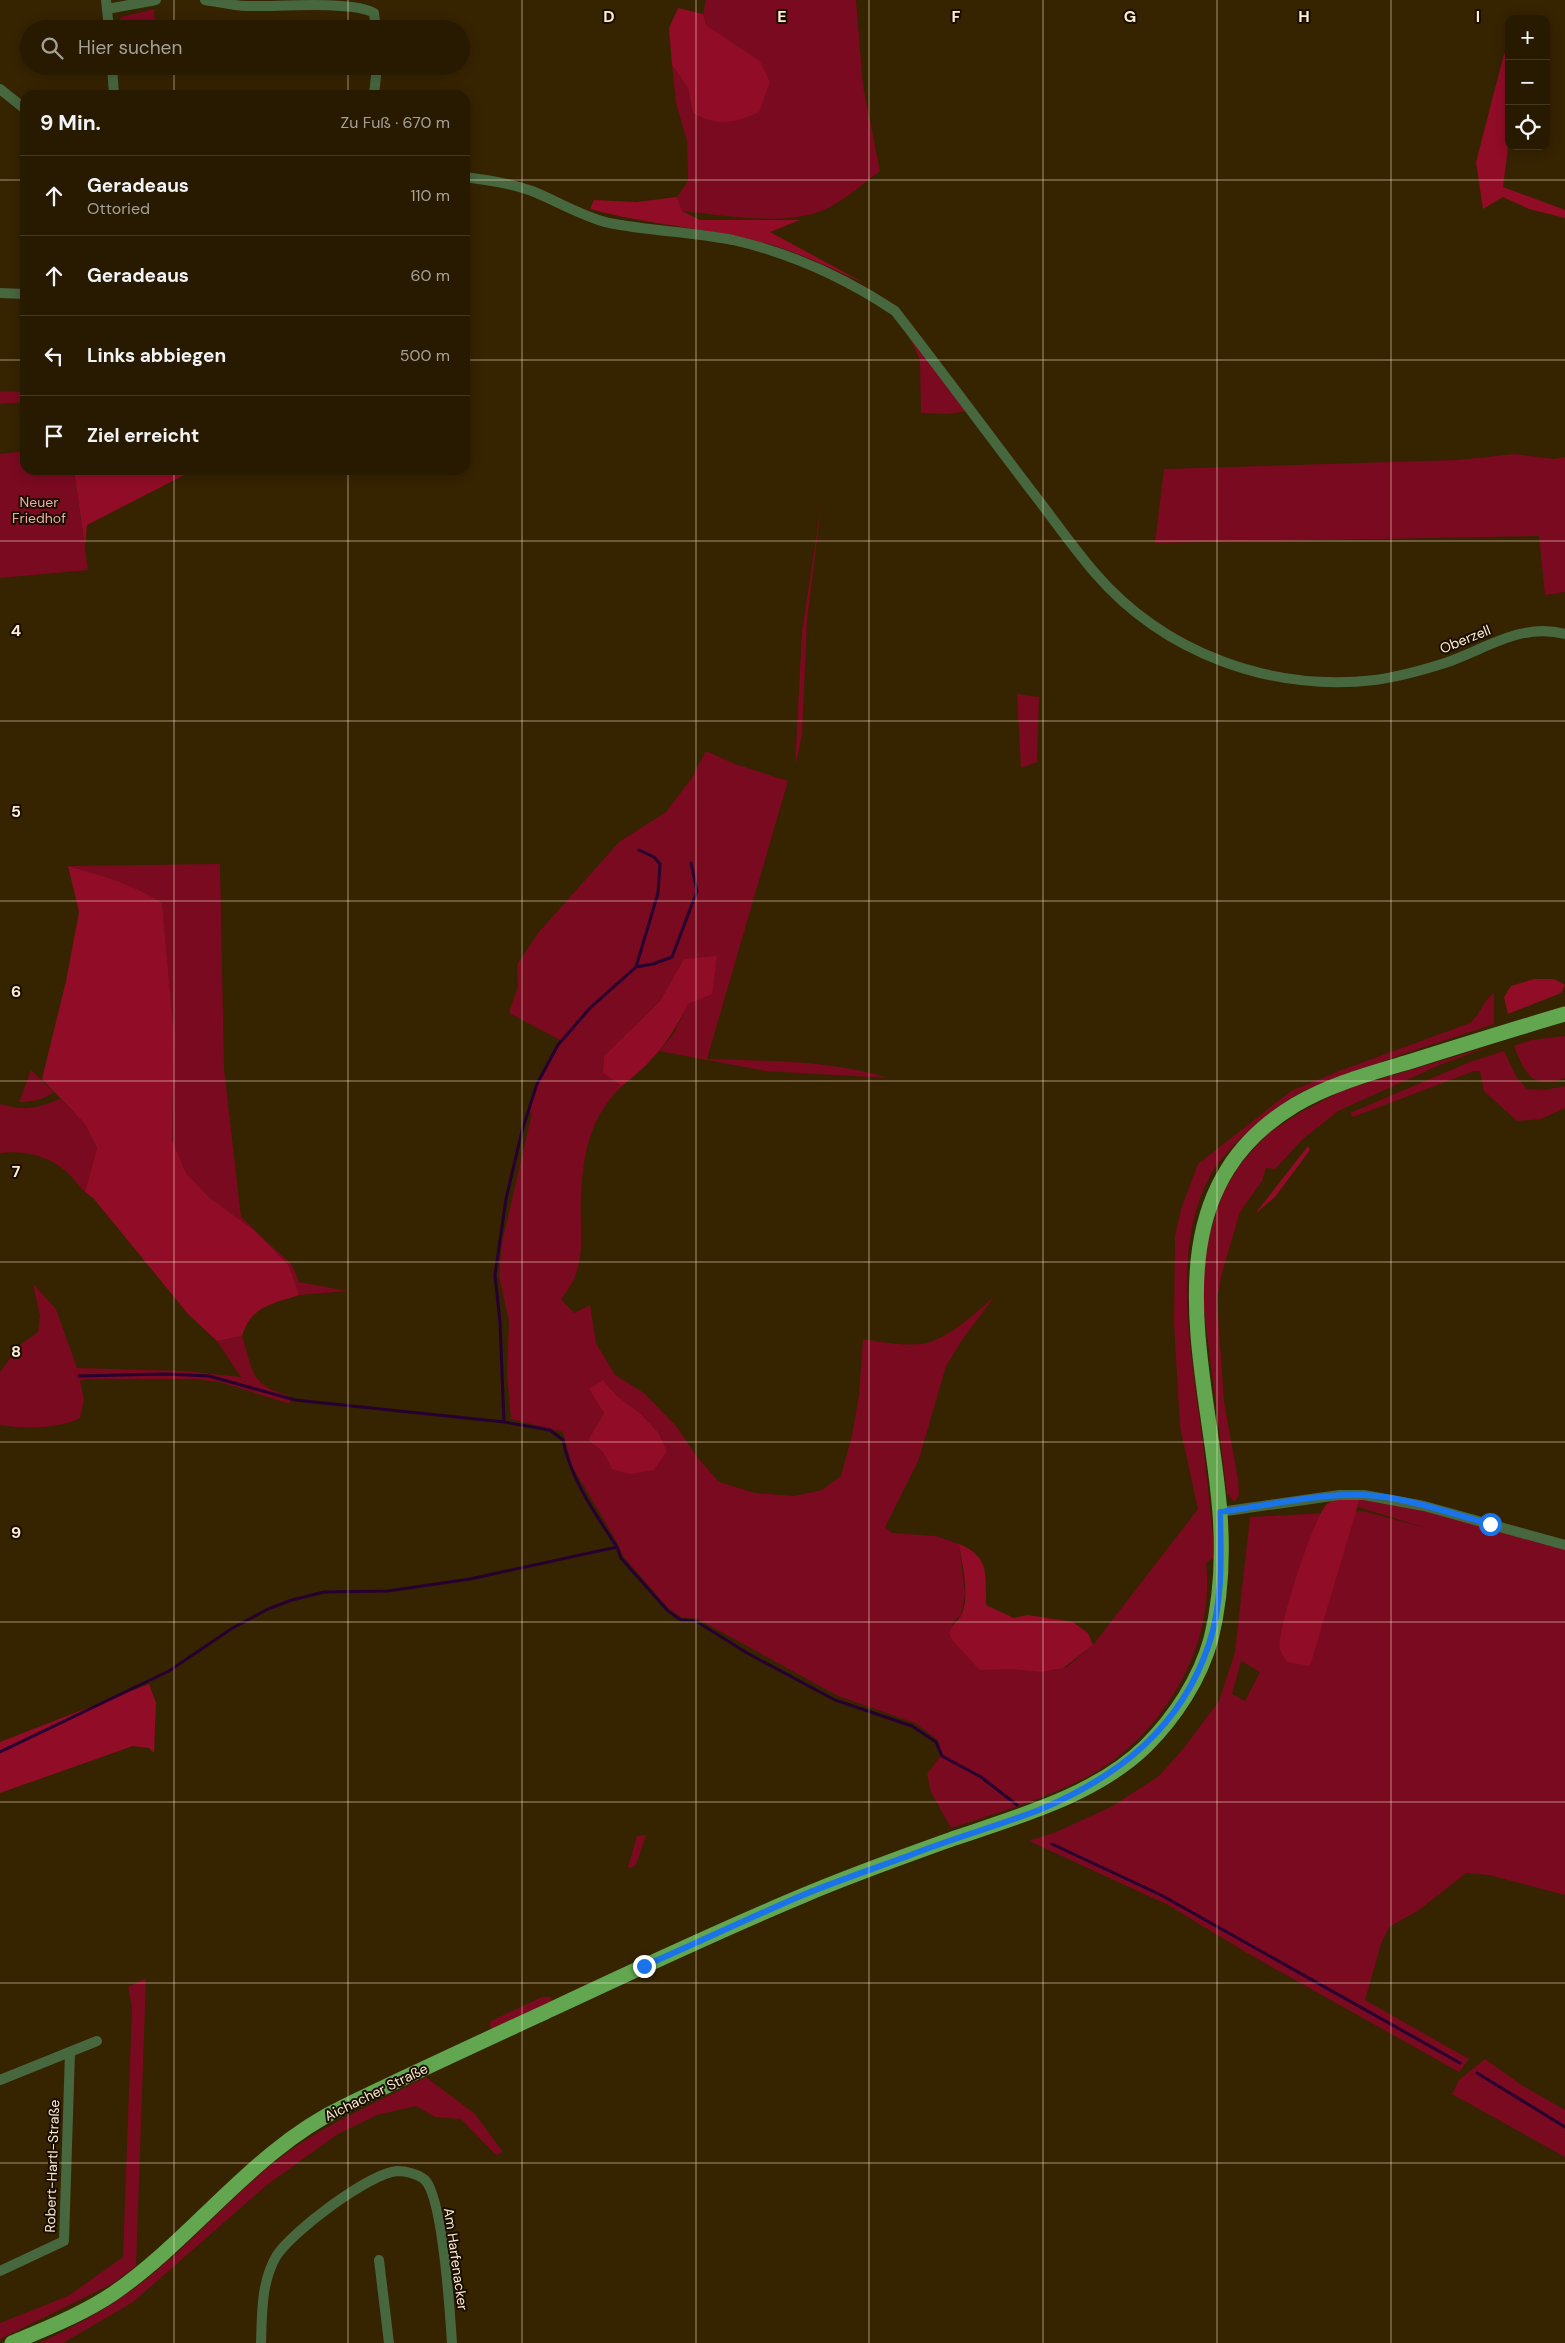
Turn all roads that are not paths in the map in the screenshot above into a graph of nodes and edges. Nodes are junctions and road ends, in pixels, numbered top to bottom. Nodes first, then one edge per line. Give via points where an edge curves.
1 (156, 0) edge
2 (205, 0) edge
3 (107, 4) edge
4 (108, 20) edge
5 (375, 20) edge
6 (113, 75) edge
7 (376, 75) edge
8 (0, 89) edge
9 (114, 90) edge
10 (375, 90) edge
11 (20, 104) edge
12 (470, 178) edge
13 (0, 293) edge
14 (20, 294) edge
15 (1565, 634) edge
16 (1565, 1014) edge
17 (1220, 1512) junction
18 (1565, 1545) edge
19 (97, 2041) dead end
20 (70, 2052) junction
21 (0, 2080) edge
22 (379, 2260) dead end
23 (0, 2271) edge
24 (12, 2343) edge
25 (261, 2343) edge
26 (389, 2343) edge
27 (452, 2343) edge

1 - 3 street
2 - 5 street via 242,6 356,7 374,14
3 - 4 street
6 - 9 street
7 - 10 street
8 - 11 street
12 - 15 street, Oberzell via 530,190 607,222 732,240 771,250 868,293 895,311 1095,573 1146,620 1195,651 1228,665 1297,679 1376,680 1444,663 1505,637 1535,632
13 - 14 street
16 - 17 main road, Aichacher Straße via 1341,1084 1290,1109 1263,1128 1234,1158 1215,1190 1196,1260 1202,1374
17 - 18 street via 1356,1495 1387,1498
17 - 24 main road, Aichacher Straße via 1219,1588 1210,1643 1195,1678 1176,1711 1143,1749 1093,1784 1038,1810 804,1895 338,2109 271,2155 113,2294
19 - 20 street
20 - 21 street
20 - 23 street, Robert-Hartl-Straße via 64,2241
22 - 26 street
25 - 27 street, Am Harfenacker via 267,2278 278,2254 306,2226 351,2192 379,2176 396,2171 409,2172 424,2179 430,2187 440,2221

